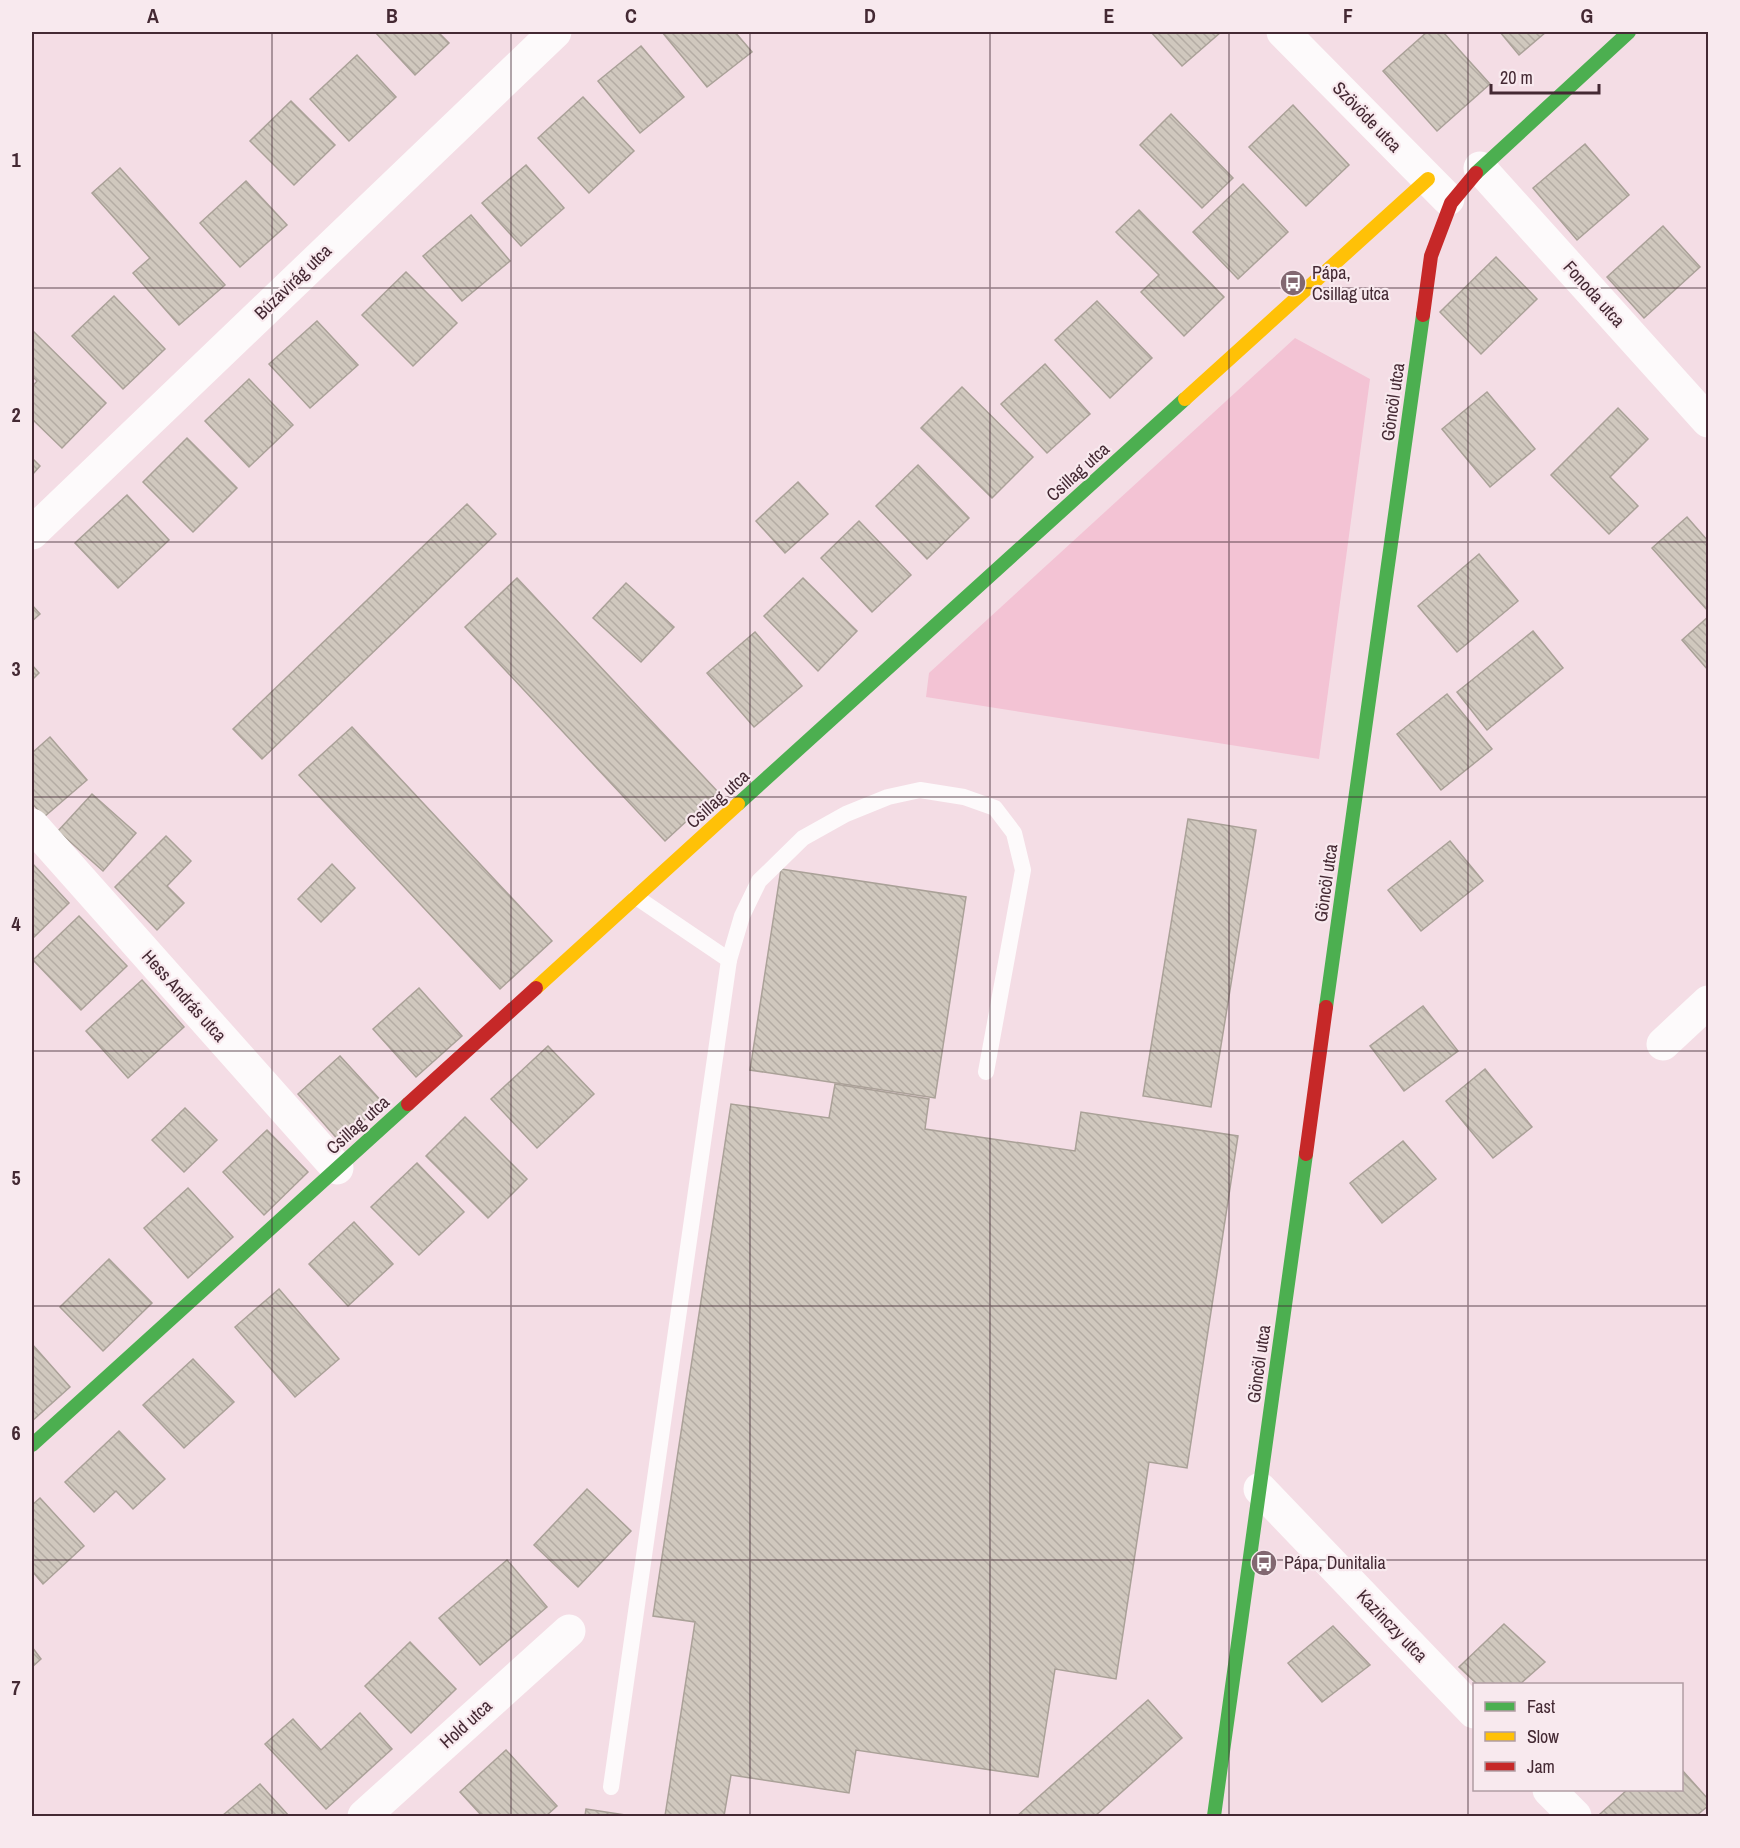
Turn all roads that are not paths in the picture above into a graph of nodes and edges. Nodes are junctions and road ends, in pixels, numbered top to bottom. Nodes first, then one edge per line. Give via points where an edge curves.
1 (555, 32) edge
2 (1283, 32) edge
3 (1629, 32) edge
4 (1480, 168) junction
5 (1428, 179) junction
6 (1451, 203) junction
7 (1708, 421) edge
8 (32, 533) edge
9 (32, 825) edge
10 (636, 897) junction
11 (729, 960) junction
12 (1708, 1002) edge
13 (1663, 1044) dead end
14 (986, 1072) dead end
15 (337, 1168) junction
16 (32, 1445) edge
17 (1260, 1489) junction
18 (568, 1631) dead end
19 (1473, 1711) edge
20 (611, 1787) dead end
21 (1550, 1791) edge
22 (364, 1816) edge
23 (1214, 1816) edge
24 (1575, 1816) edge

1 - 8 street, Búzavirág utca
2 - 5 street, Szövöde utca
3 - 4 street, Göncöl utca
4 - 6 street, Göncöl utca
4 - 7 street, Fonoda utca
5 - 6 street, Szövöde utca
5 - 10 street, Csillag utca
6 - 17 street, Göncöl utca via 1431,256
9 - 15 street, Hess András utca
10 - 11 lane
10 - 15 street, Csillag utca
11 - 14 lane via 742,916 759,881 802,838 846,814 888,797 920,790 964,797 995,808 1014,833 1023,870
11 - 20 lane
12 - 13 street
15 - 16 street, Csillag utca
17 - 19 street, Kazinczy utca
17 - 23 street, Göncöl utca
18 - 22 street, Hold utca
21 - 24 street

